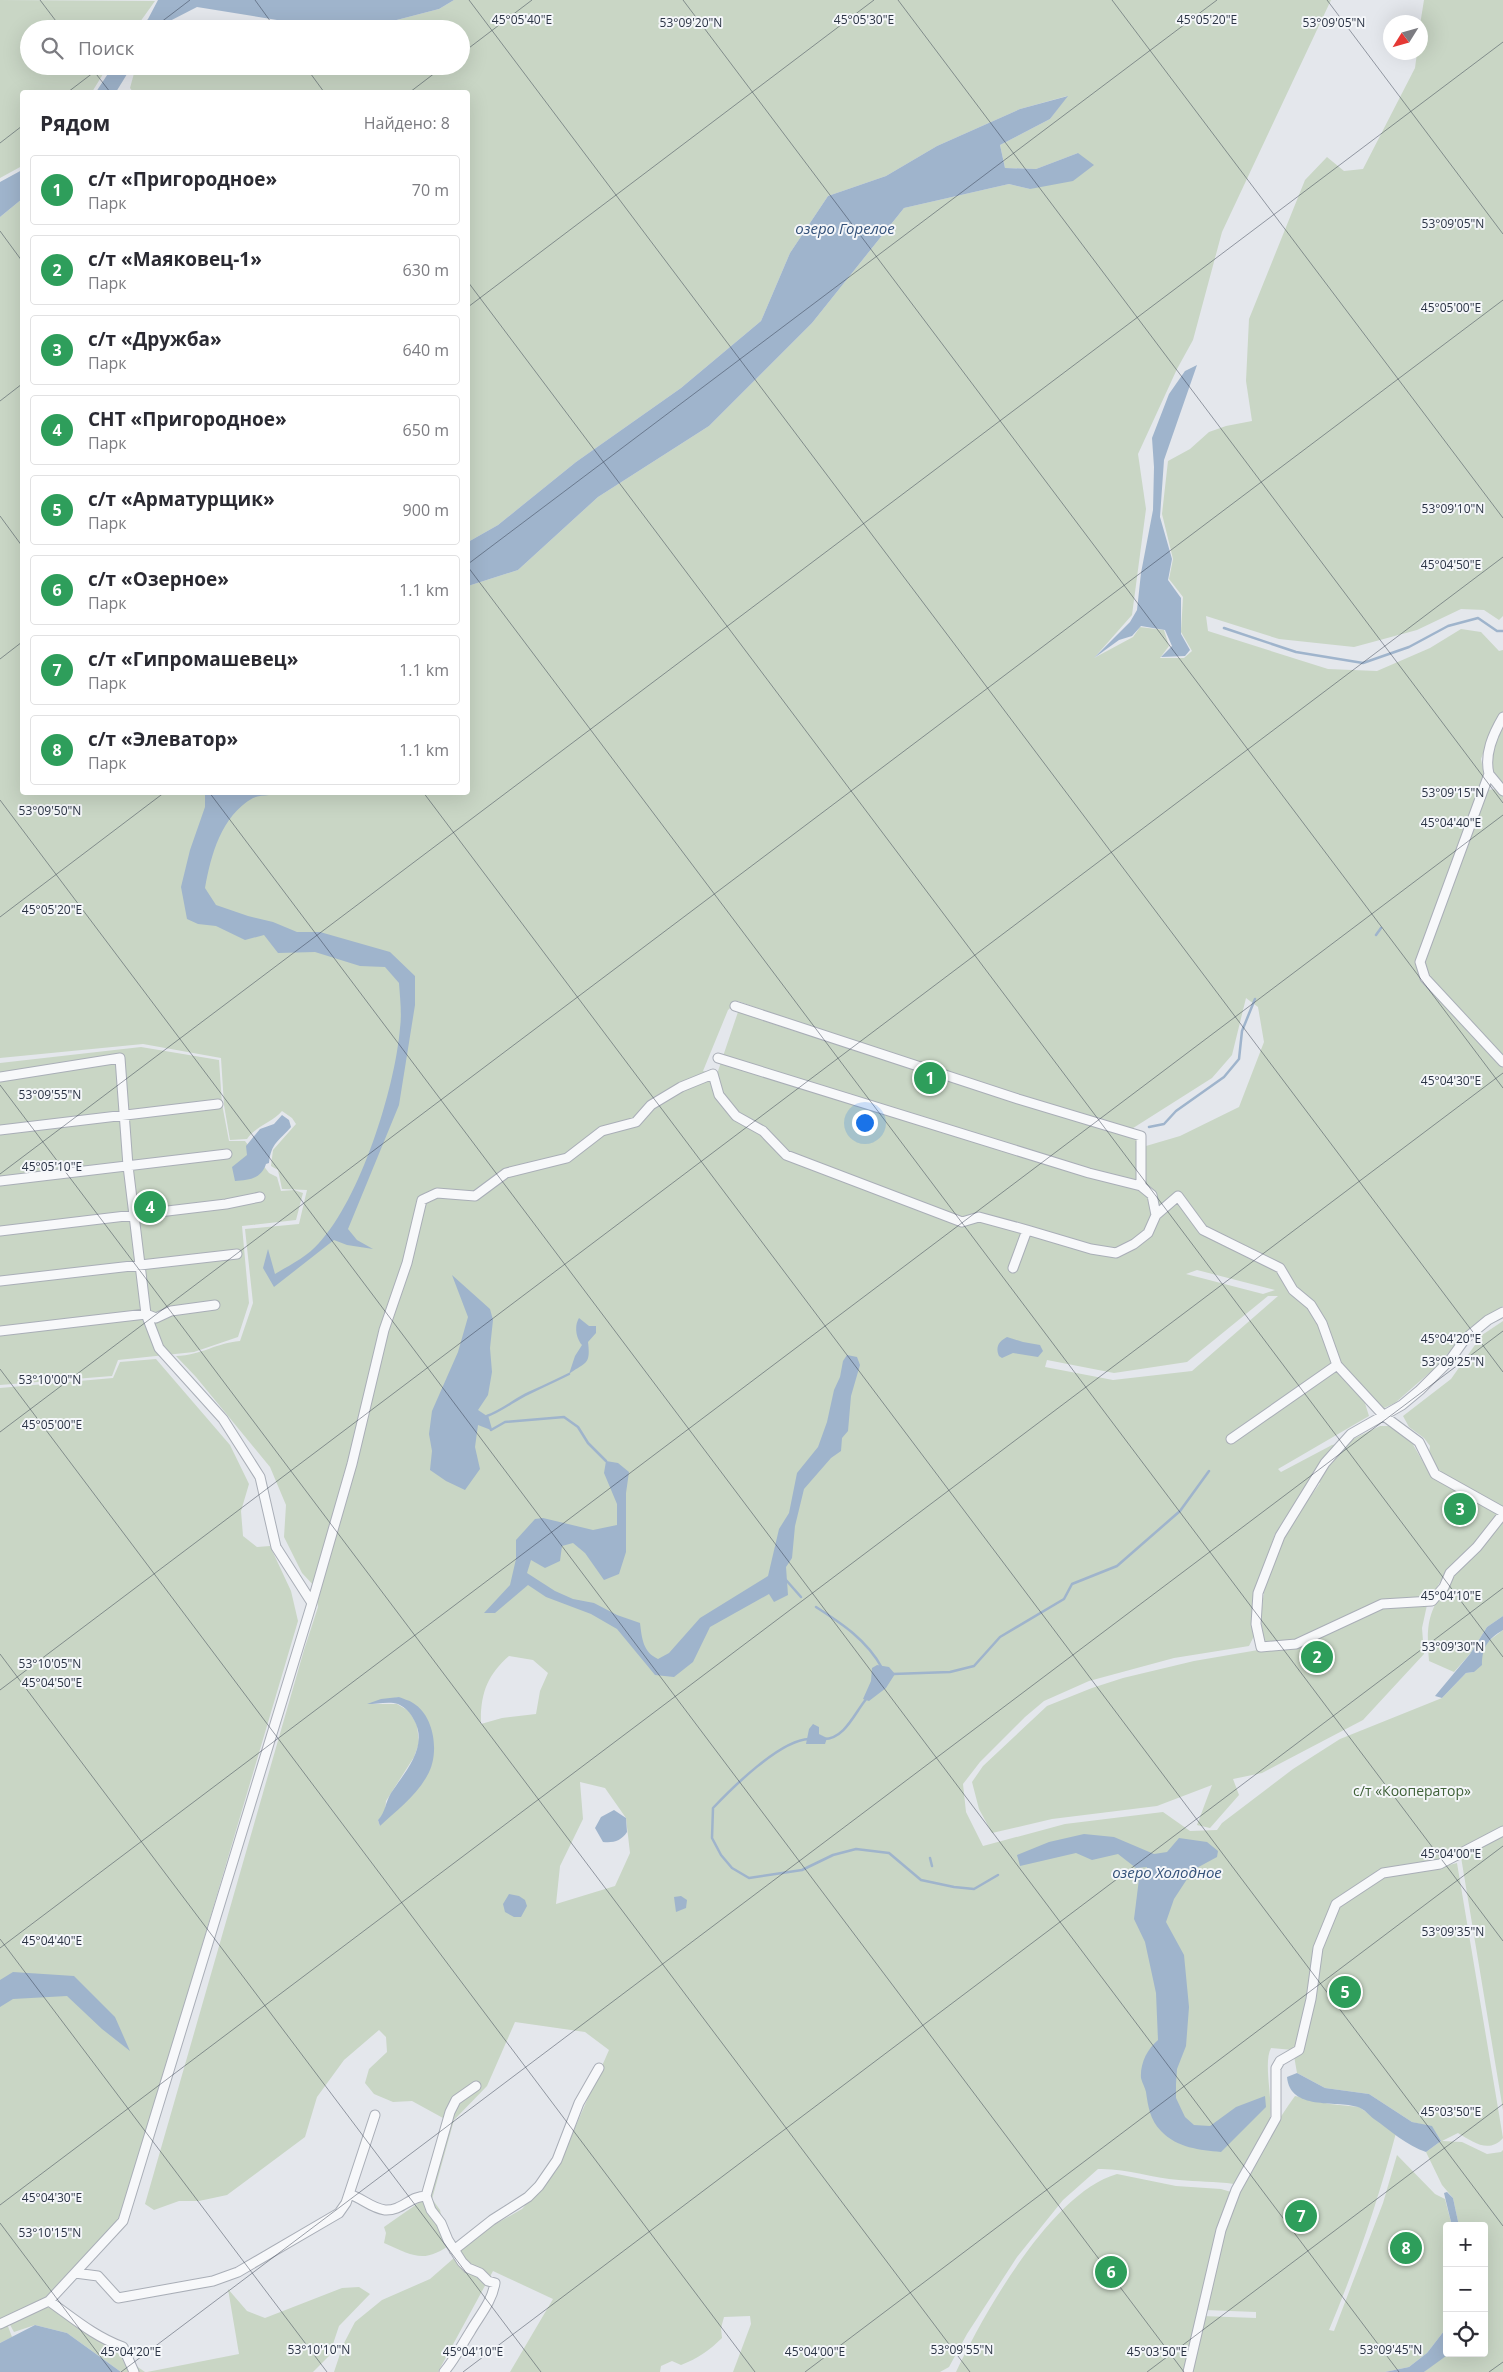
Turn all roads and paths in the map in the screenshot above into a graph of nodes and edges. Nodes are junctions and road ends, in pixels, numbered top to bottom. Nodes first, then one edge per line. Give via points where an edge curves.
1 (1503, 717) edge
2 (1490, 774) junction
3 (1503, 791) edge
4 (735, 1006) dead end
5 (718, 1058) dead end
6 (1503, 1062) edge
7 (0, 1077) edge
8 (218, 1104) dead end
9 (124, 1116) junction
10 (0, 1130) edge
11 (227, 1154) dead end
12 (128, 1166) junction
13 (0, 1181) edge
14 (1141, 1186) junction
15 (260, 1197) dead end
16 (1156, 1215) junction
17 (135, 1216) junction
18 (1027, 1230) junction
19 (0, 1231) edge
20 (237, 1254) dead end
21 (141, 1264) junction
22 (1013, 1268) dead end
23 (0, 1281) edge
24 (215, 1305) dead end
25 (1503, 1312) edge
26 (146, 1314) junction
27 (0, 1331) edge
28 (1336, 1365) junction
29 (1384, 1416) junction
30 (1231, 1439) dead end
31 (1503, 1513) edge
32 (312, 1602) junction
33 (1503, 1831) edge
34 (599, 2068) dead end
35 (476, 2086) dead end
36 (375, 2115) dead end
37 (349, 2194) junction
38 (426, 2196) junction
39 (454, 2250) junction
40 (75, 2272) junction
41 (50, 2301) junction
42 (0, 2324) edge
43 (134, 2372) edge
44 (444, 2372) edge
45 (1188, 2372) edge

1 - 2 street via 1492,734 1487,765
2 - 3 street
2 - 6 street via 1420,962 1425,978
4 - 14 street via 1018,1100 1141,1136
5 - 14 street
7 - 9 street via 120,1058
8 - 9 street
9 - 10 street
9 - 12 street
11 - 12 street
12 - 13 street
12 - 17 street
14 - 16 street via 1152,1195
15 - 17 street
16 - 18 street via 1148,1233 1116,1253
16 - 28 street via 1178,1196 1204,1230 1280,1268 1292,1290 1311,1305 1322,1323
17 - 19 street
17 - 21 street
18 - 22 street
18 - 32 street via 979,1217 962,1222 786,1155 763,1131 736,1116 719,1095 713,1074 681,1087 651,1105 636,1122 602,1131 567,1158 506,1173 475,1196 438,1193 422,1200
20 - 21 street
21 - 23 street
21 - 26 street
24 - 26 street via 171,1311 156,1318
25 - 29 street via 1465,1339 1439,1372 1402,1405
26 - 27 street
26 - 32 street via 159,1348 223,1419 260,1477 276,1547
28 - 29 street
28 - 30 street
29 - 31 street via 1419,1442 1435,1474
29 - 31 street via 1351,1434 1326,1463 1280,1536 1258,1593 1256,1624 1262,1647 1296,1644 1382,1604 1432,1601 1444,1587 1450,1573 1477,1547
32 - 40 street via 123,2221
33 - 45 street via 1440,1864 1383,1873 1336,1904 1318,1948 1299,2050 1280,2061 1276,2068 1276,2118 1236,2190 1221,2230
34 - 39 street via 578,2103 556,2160 539,2186
35 - 38 street via 456,2100 450,2112
36 - 37 street
37 - 38 street via 384,2210 403,2206 416,2196
37 - 40 street via 340,2213 333,2218 238,2272 213,2281 118,2298 98,2276
38 - 39 street
39 - 44 street via 468,2268 495,2283 494,2295
40 - 41 street
41 - 42 street
41 - 43 street via 77,2322 123,2347

